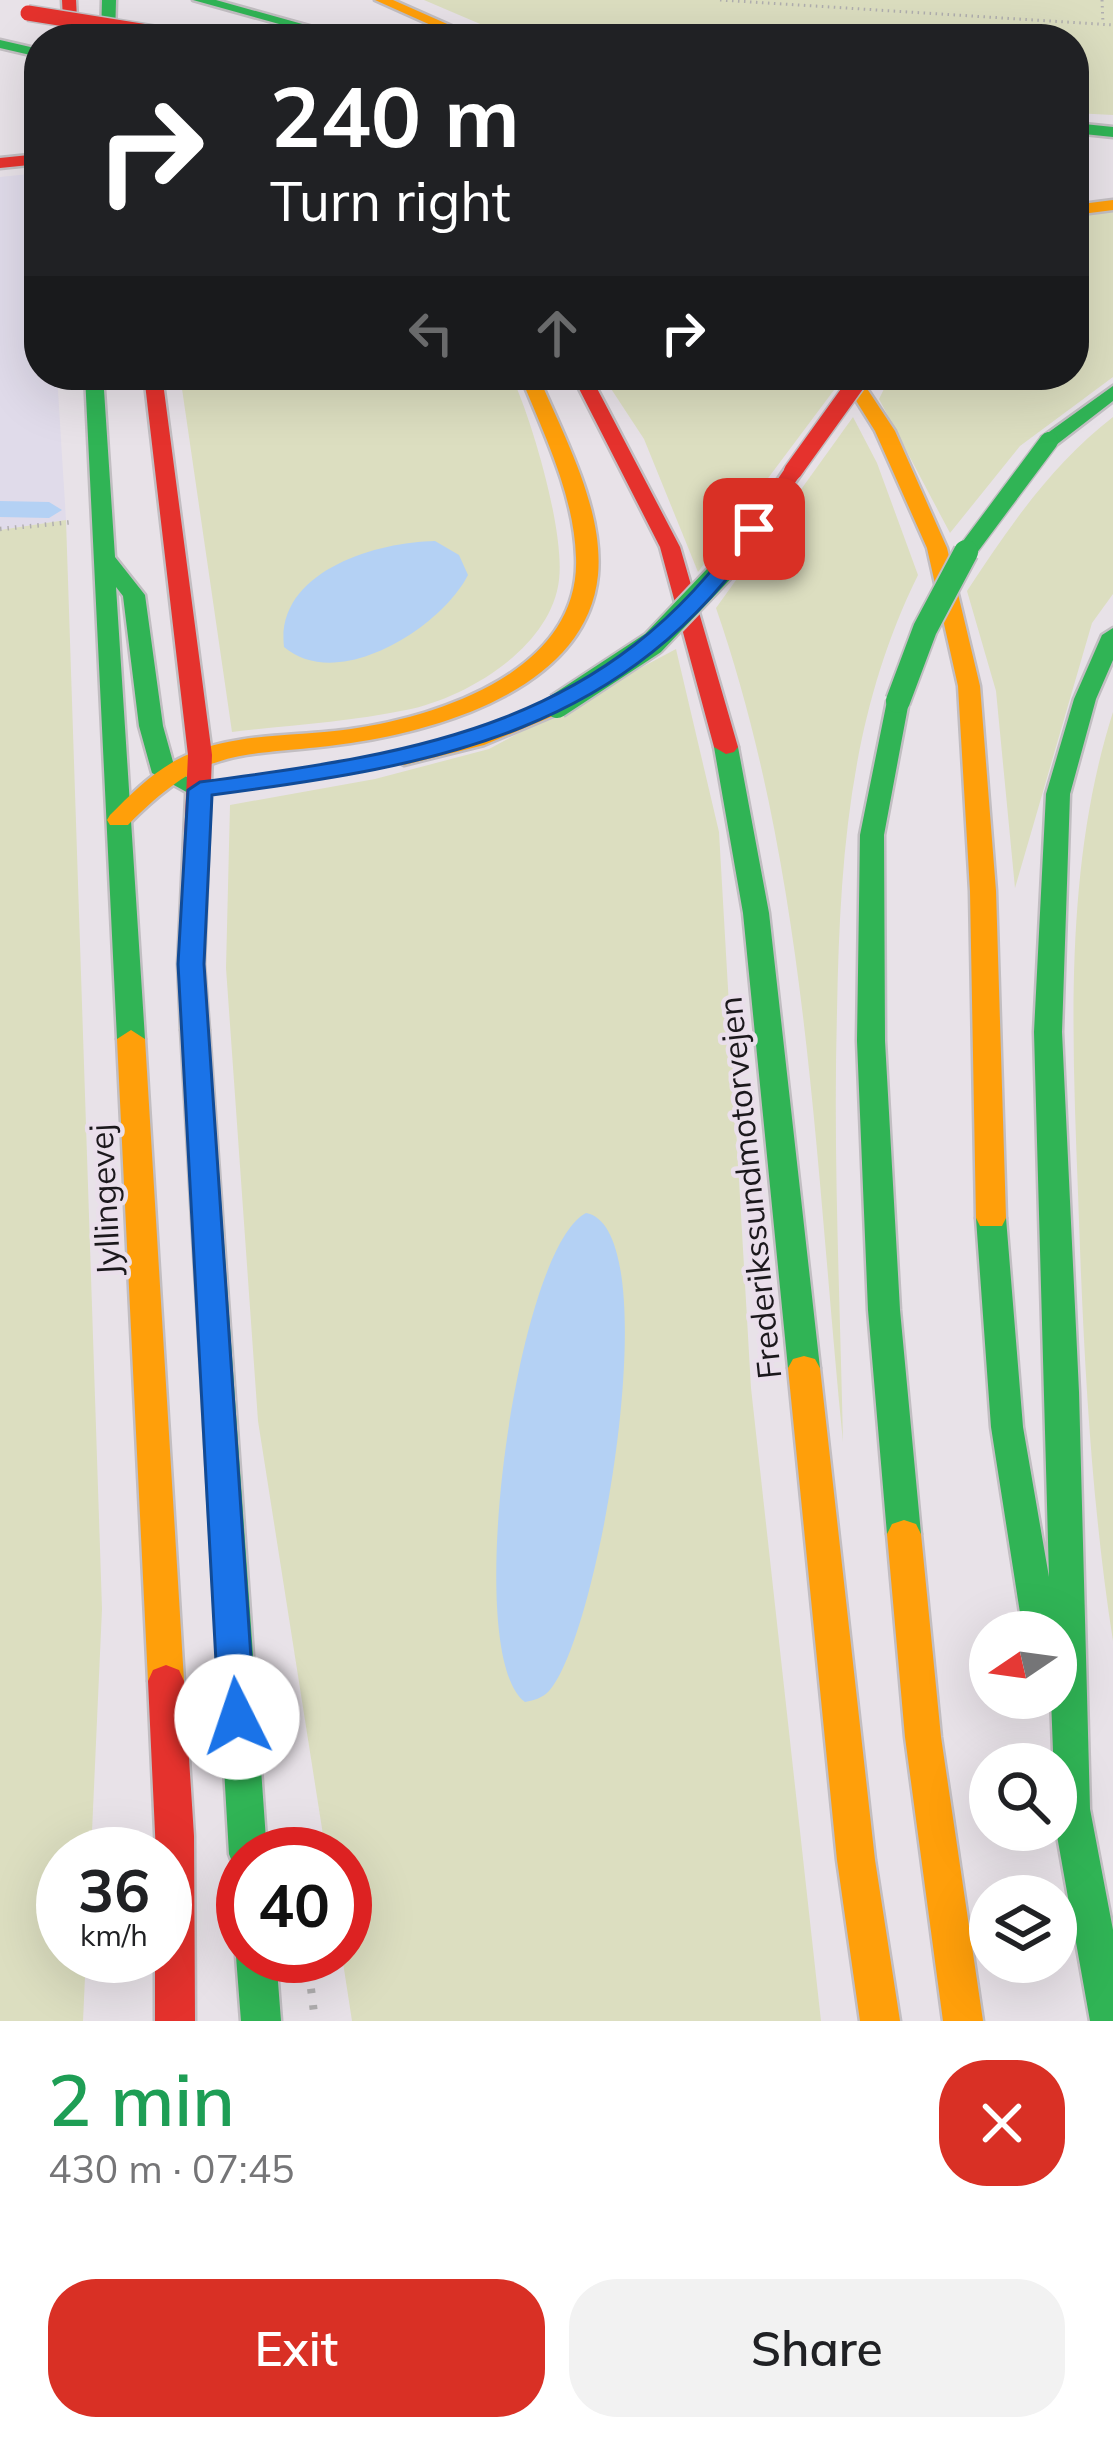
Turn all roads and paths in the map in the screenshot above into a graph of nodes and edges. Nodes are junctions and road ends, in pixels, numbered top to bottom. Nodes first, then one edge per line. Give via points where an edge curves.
1 (200, 0) edge
2 (382, 0) edge
3 (721, 0) edge
4 (1102, 0) edge
5 (799, 2) edge
6 (101, 20) edge
7 (70, 24) edge
8 (292, 24) edge
9 (439, 24) edge
10 (1103, 24) junction
11 (1113, 25) edge
12 (95, 390) edge
13 (155, 390) edge
14 (535, 390) edge
15 (589, 390) edge
16 (851, 390) edge
17 (859, 390) edge
18 (1113, 392) edge
19 (77, 521) dead end
20 (0, 529) edge
21 (104, 557) junction
22 (1113, 634) edge
23 (200, 755) junction
24 (378, 764) dead end
25 (164, 773) junction
26 (213, 788) junction
27 (119, 820) junction
28 (1038, 1611) edge
29 (1070, 1743) edge
30 (173, 1827) edge
31 (246, 1827) edge
32 (1077, 1846) edge
33 (192, 1956) edge
34 (175, 1983) edge
35 (258, 1983) edge
36 (310, 1983) edge
37 (175, 2021) edge
38 (205, 2021) edge
39 (261, 2021) edge
40 (315, 2021) edge
41 (880, 2021) edge
42 (962, 2021) edge
43 (1110, 2021) edge

1 - 8 main road
2 - 9 main road
3 - 5 path
4 - 10 path
5 - 10 path
6 - 7 main road
10 - 11 path
12 - 21 main road, Jyllingevej
13 - 23 main road
14 - 23 main road via 587,578 580,609 559,640 516,678 428,718 367,734
15 - 41 main road, Frederikssundmotorvejen via 669,543 739,802
16 - 24 main road, bridge via 734,558 652,643 556,706 476,740
17 - 28 main road via 937,548 969,686 987,1173 1007,1426
18 - 42 main road, bridge via 1049,440 970,533 914,646 872,835 871,1041 884,1310 919,1690
19 - 20 path
21 - 25 main road via 134,595
21 - 27 main road, Jyllingevej
22 - 29 main road via 1084,699 1058,794 1048,1032
23 - 25 main road
23 - 26 main road
25 - 26 main road
25 - 27 main road
26 - 31 main road via 192,987
27 - 30 main road, Jyllingevej
32 - 43 main road
33 - 38 main road
34 - 37 main road, Jyllingevej
35 - 39 main road
36 - 40 path

